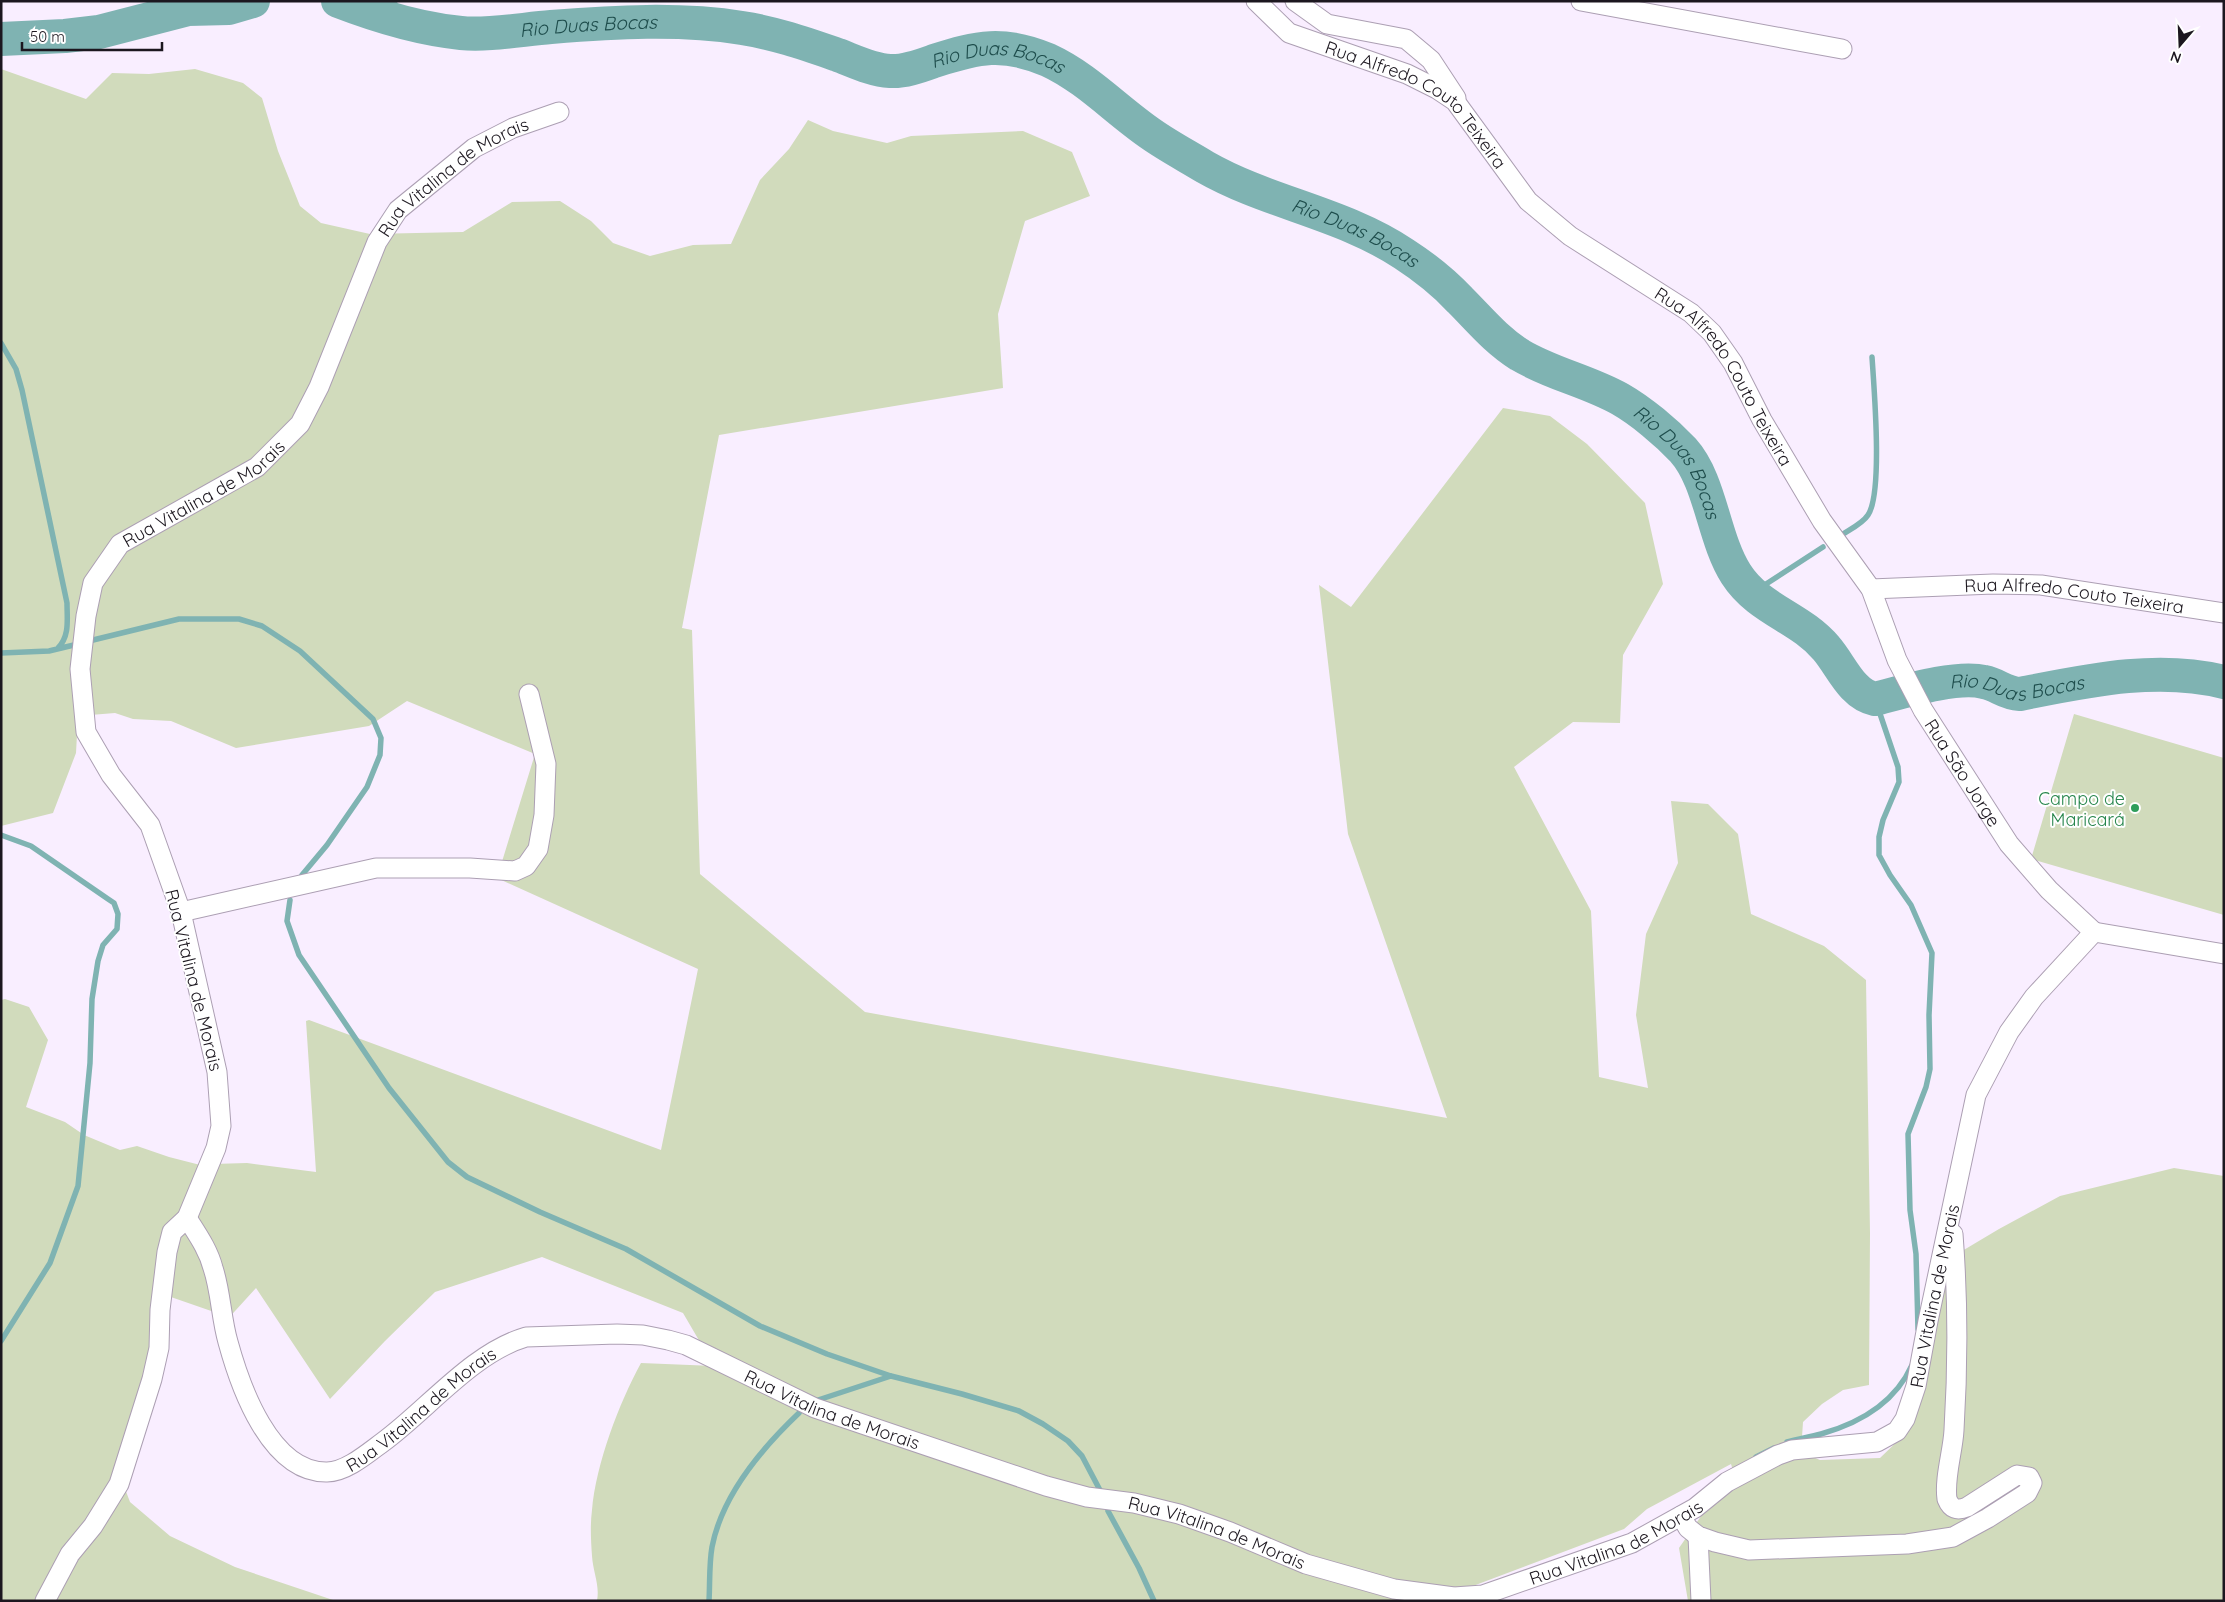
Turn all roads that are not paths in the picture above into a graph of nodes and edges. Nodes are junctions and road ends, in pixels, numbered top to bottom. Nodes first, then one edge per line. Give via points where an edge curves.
1 (1256, 1) edge
2 (1294, 1) edge
3 (1581, 1) edge
4 (1842, 49) dead end
5 (1462, 110) junction
6 (559, 112) dead end
7 (1871, 589) junction
8 (2224, 613) edge
9 (529, 694) dead end
10 (181, 912) junction
11 (2094, 932) junction
12 (2224, 954) edge
13 (1951, 1215) junction
14 (187, 1218) junction
15 (1682, 1516) junction
16 (1698, 1536) junction
17 (45, 1601) edge
18 (1701, 1601) edge

1 - 5 street, Rua Alfredo Couto Teixeira via 1289,33 1407,74 1437,89
2 - 5 street via 1327,24 1406,39 1431,60
3 - 4 street
5 - 7 street, Rua Alfredo Couto Teixeira via 1528,201 1570,236 1691,313 1712,333 1733,363 1762,420 1822,521
6 - 10 street, Rua Vitalina de Morais via 513,128 474,148 398,210 376,242 319,387 300,424 258,467 120,544 93,583 80,669 86,732 111,776 150,826
7 - 8 street, Rua Alfredo Couto Teixeira via 2041,585
7 - 11 street, Rua São Jorge via 1897,660 1923,710 2010,844 2049,890
9 - 10 street via 546,764 544,815 538,849 526,866 515,871 376,868
10 - 14 street, Rua Vitalina de Morais via 217,1072 221,1126 216,1148
11 - 12 street
11 - 13 street, Rua Vitalina de Morais via 2034,997 1986,1073 1970,1116
13 - 15 street, Rua Vitalina de Morais via 1916,1386 1905,1419 1897,1431 1877,1442 1792,1450 1778,1455 1728,1482
13 - 16 street via 1958,1289 1954,1431 1947,1498 1949,1505 1959,1510 2017,1475 2029,1477 2032,1483 2027,1493 1953,1538 1908,1544 1749,1550
14 - 15 street, Rua Vitalina de Morais via 206,1247 213,1267 227,1340 255,1415 271,1440 288,1457 312,1471 328,1472 345,1467 384,1442 490,1353 511,1341 534,1337 643,1335 686,1345 800,1402 854,1423 960,1455 1046,1486 1179,1514 1306,1564 1394,1589 1454,1597 1483,1595 1632,1543
14 - 17 street, Rua Vitalina de Morais via 172,1232 160,1310 159,1348 119,1484 93,1526 70,1554
15 - 16 street via 1688,1528
16 - 18 street

